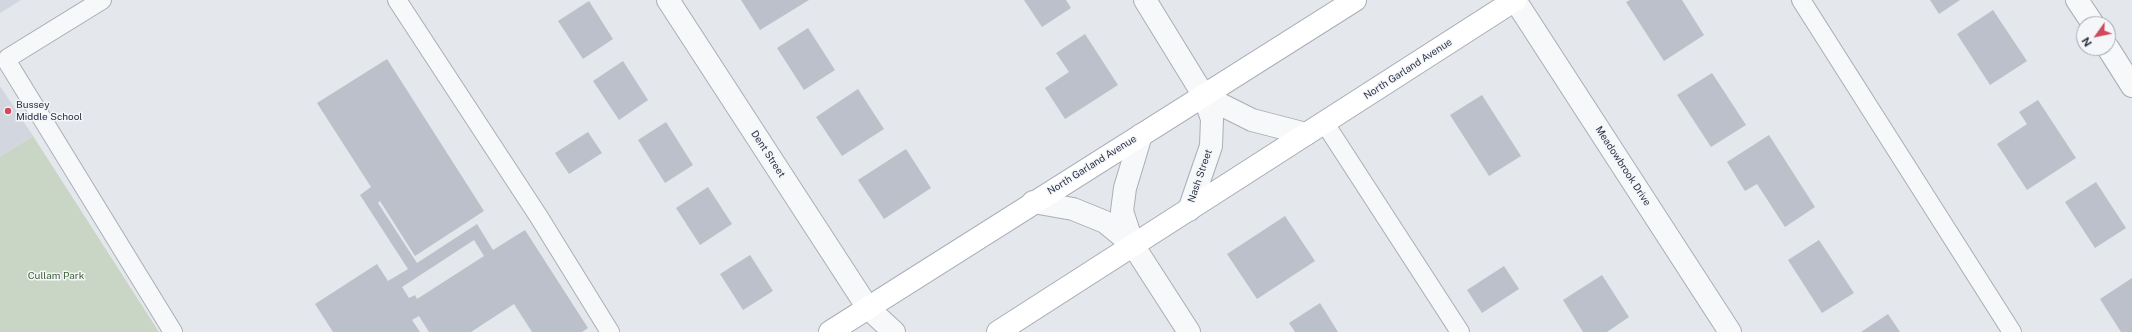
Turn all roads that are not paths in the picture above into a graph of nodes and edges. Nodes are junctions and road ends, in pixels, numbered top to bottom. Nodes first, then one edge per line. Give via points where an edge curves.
1 (102, 0) edge
2 (397, 0) edge
3 (668, 0) edge
4 (1145, 0) edge
5 (1355, 0) edge
6 (1515, 0) edge
7 (1801, 0) edge
8 (2077, 0) edge
9 (2088, 16) edge
10 (2113, 56) edge
11 (2132, 86) edge
12 (1204, 96) junction
13 (1324, 122) junction
14 (1306, 134) junction
15 (1141, 135) junction
16 (1033, 202) junction
17 (1189, 210) junction
18 (1133, 245) junction
19 (868, 308) junction
20 (174, 332) edge
21 (610, 332) edge
22 (830, 332) edge
23 (872, 332) edge
24 (894, 332) edge
25 (998, 332) edge
26 (1189, 332) edge
27 (1460, 332) edge
28 (1730, 332) edge
29 (2012, 332) edge

1 - 20 lane via 8,58 8,63
2 - 21 lane via 539,217
3 - 19 street, Dent Street
4 - 12 street, Nash Street
5 - 12 main road, North Garland Avenue
6 - 13 main road, North Garland Avenue
6 - 28 street, Meadowbrook Drive
7 - 29 lane
8 - 9 street
10 - 11 street
12 - 14 street via 1252,120
12 - 15 main road, North Garland Avenue
12 - 17 street, Nash Street via 1212,119 1211,146
13 - 14 main road, North Garland Avenue
13 - 27 lane
14 - 17 main road, North Garland Avenue
15 - 16 main road, North Garland Avenue
15 - 18 street via 1125,188 1122,211
16 - 18 street via 1073,209 1105,222
16 - 19 main road, North Garland Avenue
17 - 18 main road, North Garland Avenue
18 - 25 main road, North Garland Avenue
18 - 26 street
19 - 22 main road, North Garland Avenue
19 - 23 street, Dent Street
19 - 24 street, Dent Street

